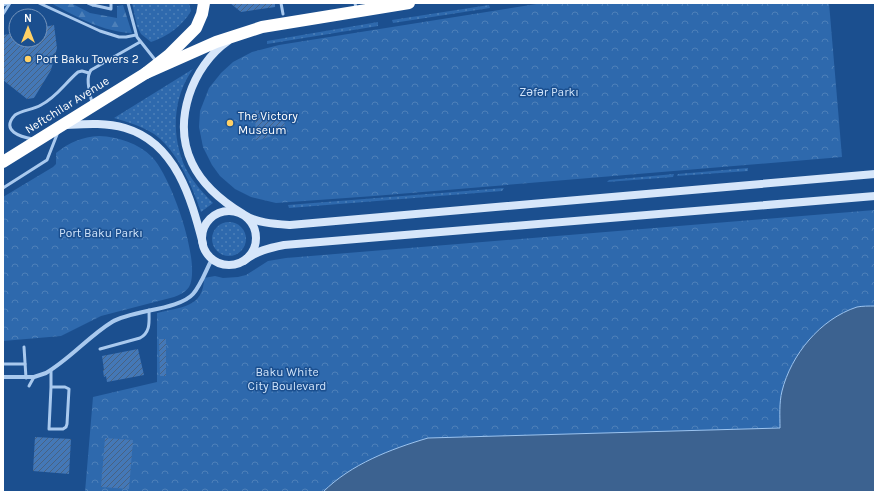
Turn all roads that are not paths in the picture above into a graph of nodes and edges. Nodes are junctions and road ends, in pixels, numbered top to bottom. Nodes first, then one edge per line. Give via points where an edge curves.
1 (9, 3) edge
2 (39, 3) edge
3 (88, 3) edge
4 (111, 3) edge
5 (128, 3) edge
6 (204, 3) edge
7 (281, 3) edge
8 (409, 3) edge
9 (93, 4) edge
10 (3, 5) edge
11 (356, 7) edge
12 (3, 14) edge
13 (283, 14) dead end
14 (240, 33) junction
15 (136, 35) junction
16 (140, 42) junction
17 (158, 63) junction
18 (89, 73) junction
19 (146, 73) junction
20 (92, 106) junction
21 (61, 125) junction
22 (38, 140) junction
23 (3, 162) edge
24 (875, 174) edge
25 (3, 188) edge
26 (875, 196) edge
27 (243, 214) junction
28 (203, 244) junction
29 (212, 259) junction
30 (244, 261) junction
31 (149, 310) junction
32 (24, 347) dead end
33 (100, 349) dead end
34 (3, 364) edge
35 (25, 364) junction
36 (51, 370) junction
37 (3, 377) edge
38 (34, 377) junction
39 (26, 378) junction
40 (29, 386) dead end
41 (52, 387) junction

1 - 10 lane
1 - 12 lane
2 - 15 lane via 100,31 119,37
3 - 9 lane
4 - 9 lane via 111,9
5 - 15 lane
6 - 17 highway via 196,28
7 - 13 lane
8 - 11 highway
11 - 14 highway
14 - 19 highway via 199,48
14 - 27 main road via 223,44 196,76 188,97 185,127 188,152 197,172 212,190
15 - 16 lane
16 - 17 lane
16 - 18 lane
17 - 19 highway
18 - 20 lane
18 - 22 lane via 78,72 55,95 41,105 15,115 6,124 12,134
19 - 20 highway, Neftchilar Avenue
20 - 21 highway, Neftchilar Avenue
21 - 22 highway, Neftchilar Avenue
21 - 25 lane via 47,160
21 - 28 main road via 108,125 130,130 153,142 163,151 184,185
22 - 23 highway, Neftchilar Avenue
24 - 27 main road via 290,225 258,221
26 - 30 main road via 284,245 251,255
27 - 28 main road via 225,211 209,219 204,226
27 - 30 main road via 250,220 256,237 251,254
28 - 29 main road
29 - 30 main road via 227,265
29 - 31 street via 198,287 189,298
31 - 33 lane via 148,331 145,335
31 - 36 street via 114,320
32 - 35 lane
34 - 35 lane
35 - 39 lane
36 - 38 street
36 - 41 lane
37 - 39 street
38 - 39 street
38 - 40 lane
41 - 41 lane via 69,389 67,424 63,429 49,429

